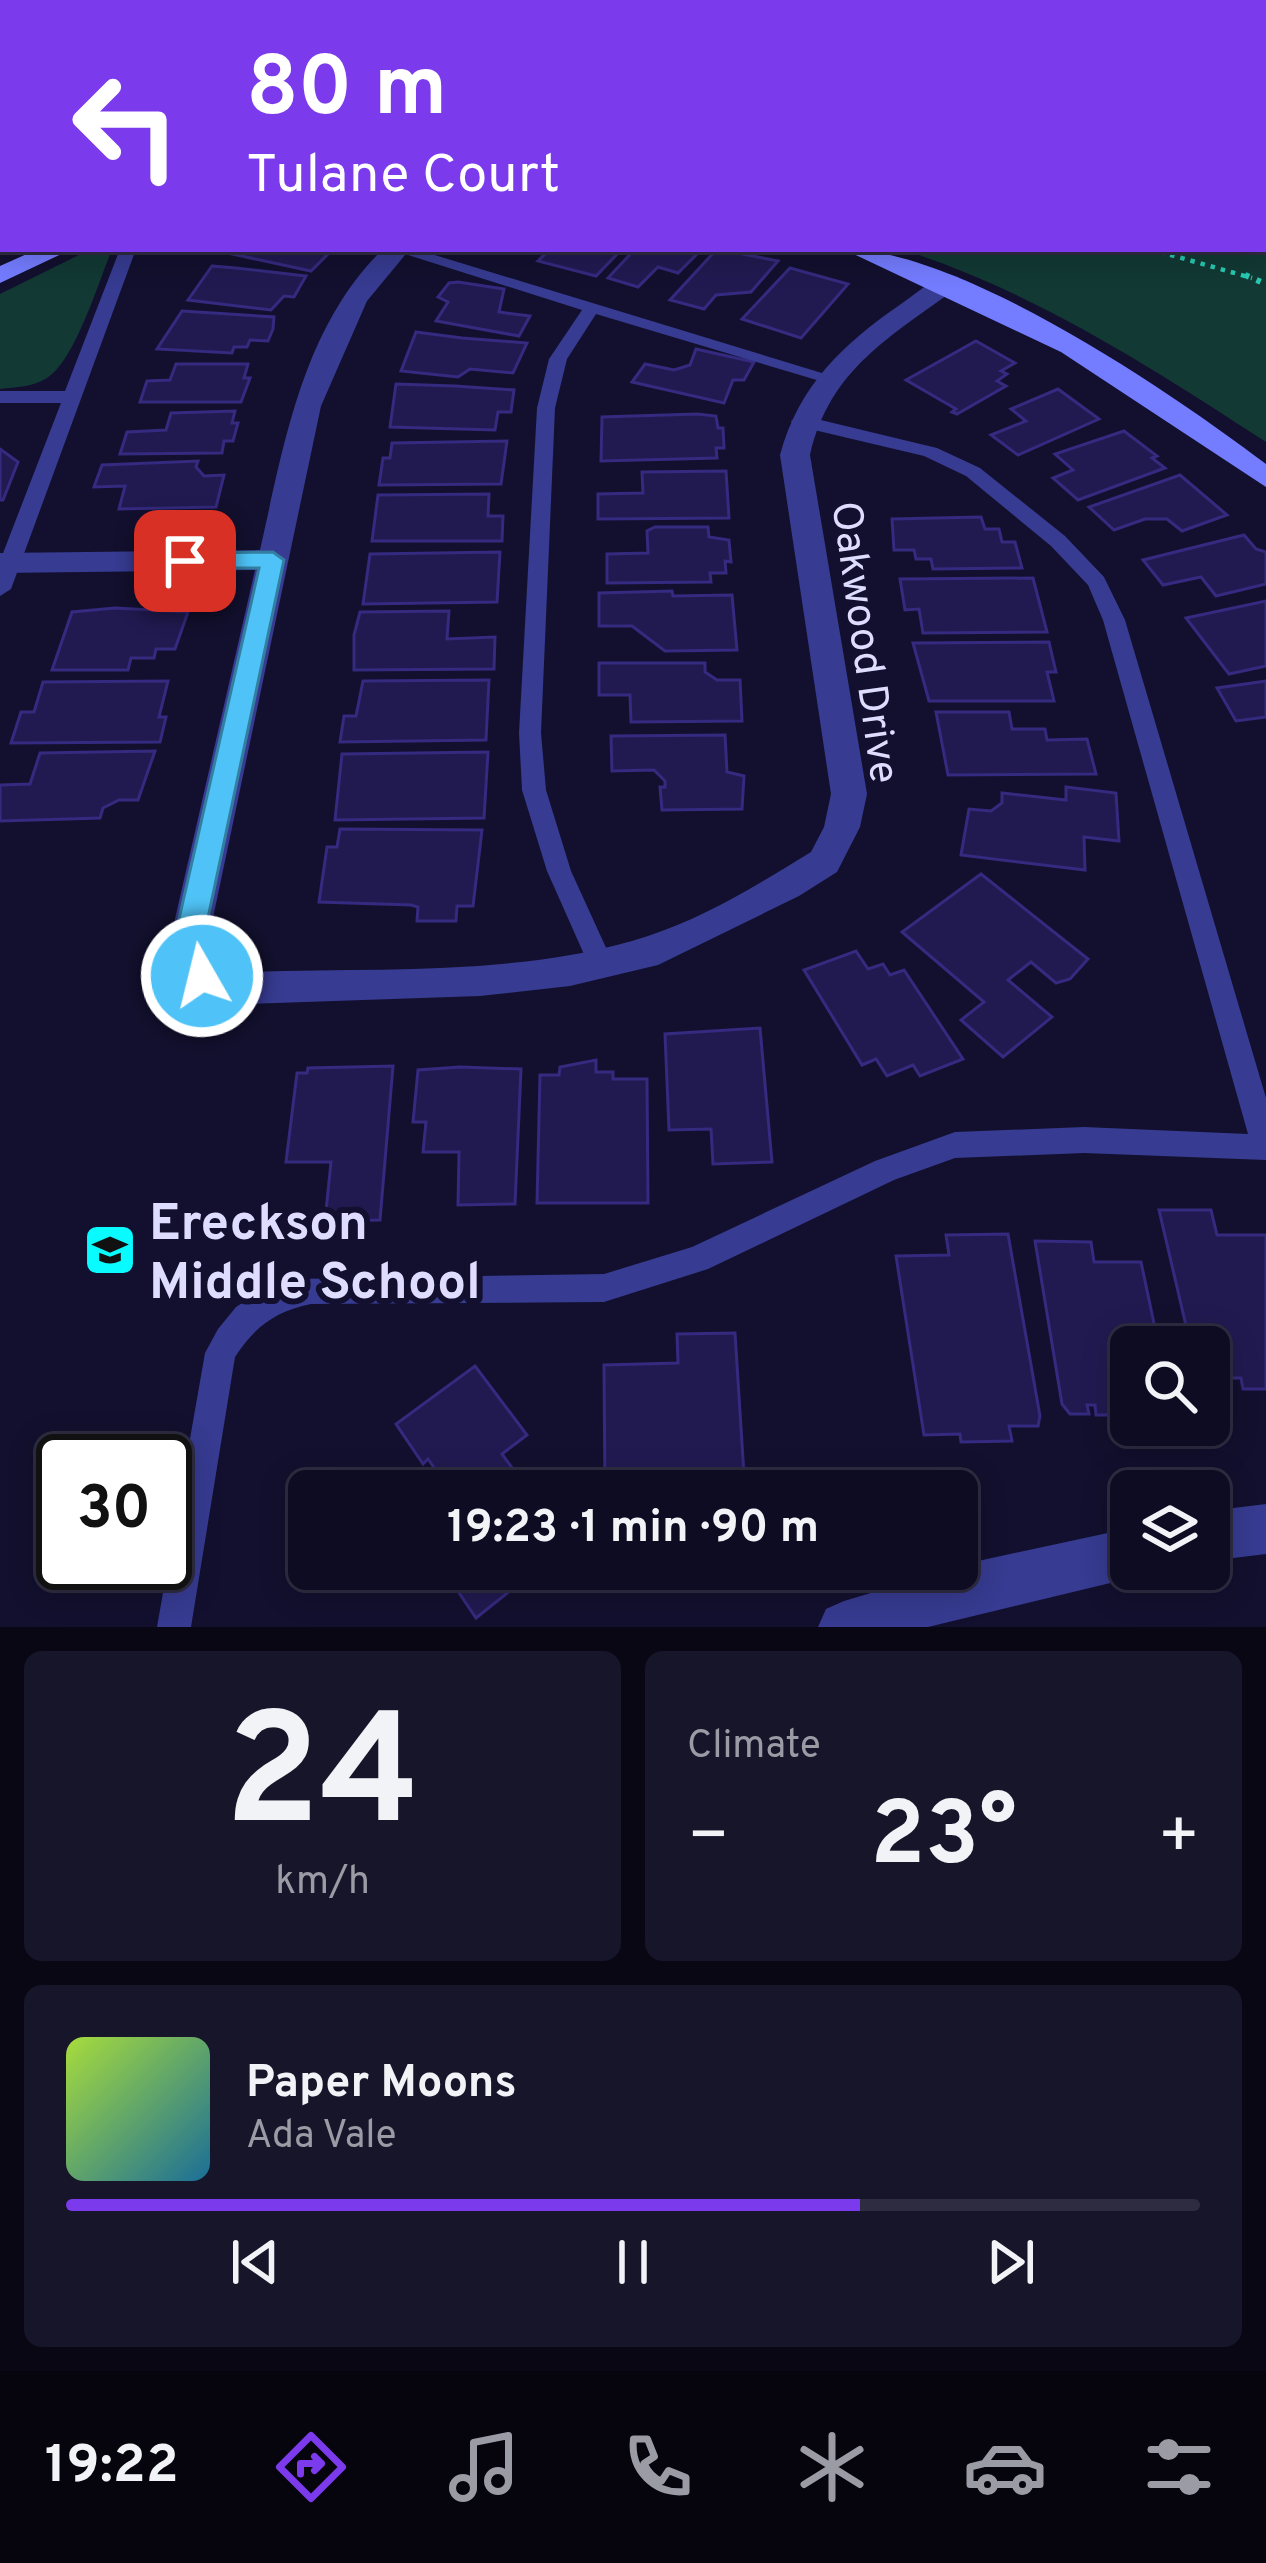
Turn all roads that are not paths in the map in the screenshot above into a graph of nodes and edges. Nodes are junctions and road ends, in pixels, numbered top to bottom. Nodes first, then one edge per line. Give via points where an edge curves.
1 (52, 252) edge
2 (127, 252) edge
3 (394, 252) edge
4 (407, 252) edge
5 (864, 252) edge
6 (0, 275) edge
7 (949, 282) junction
8 (592, 307) junction
9 (826, 376) junction
10 (72, 397) junction
11 (0, 398) edge
12 (800, 422) junction
13 (1266, 478) edge
14 (273, 560) junction
15 (3, 572) edge
16 (600, 963) junction
17 (1266, 1147) edge
18 (1266, 1529) edge
19 (1230, 1533) edge
20 (1110, 1558) edge
21 (174, 1627) edge
22 (844, 1627) edge

1 - 6 street
2 - 10 lane
3 - 14 street via 362,289 327,353
4 - 8 lane
5 - 7 street
7 - 9 street, Oakwood Drive
7 - 13 street via 1118,369
8 - 9 lane
8 - 16 lane via 558,359 545,408 530,734 534,790
9 - 12 street, Oakwood Drive
10 - 11 lane
10 - 15 lane
12 - 16 street, Oakwood Drive via 795,455 849,794 842,827 824,862 786,886 658,949
12 - 17 lane via 930,452 973,472 1097,581
14 - 15 street
14 - 16 street, Oakwood Drive via 191,932 202,976 247,988 457,981
17 - 21 lane via 955,1145 697,1259 604,1288 283,1294 234,1327 220,1353
18 - 19 street
20 - 22 street

